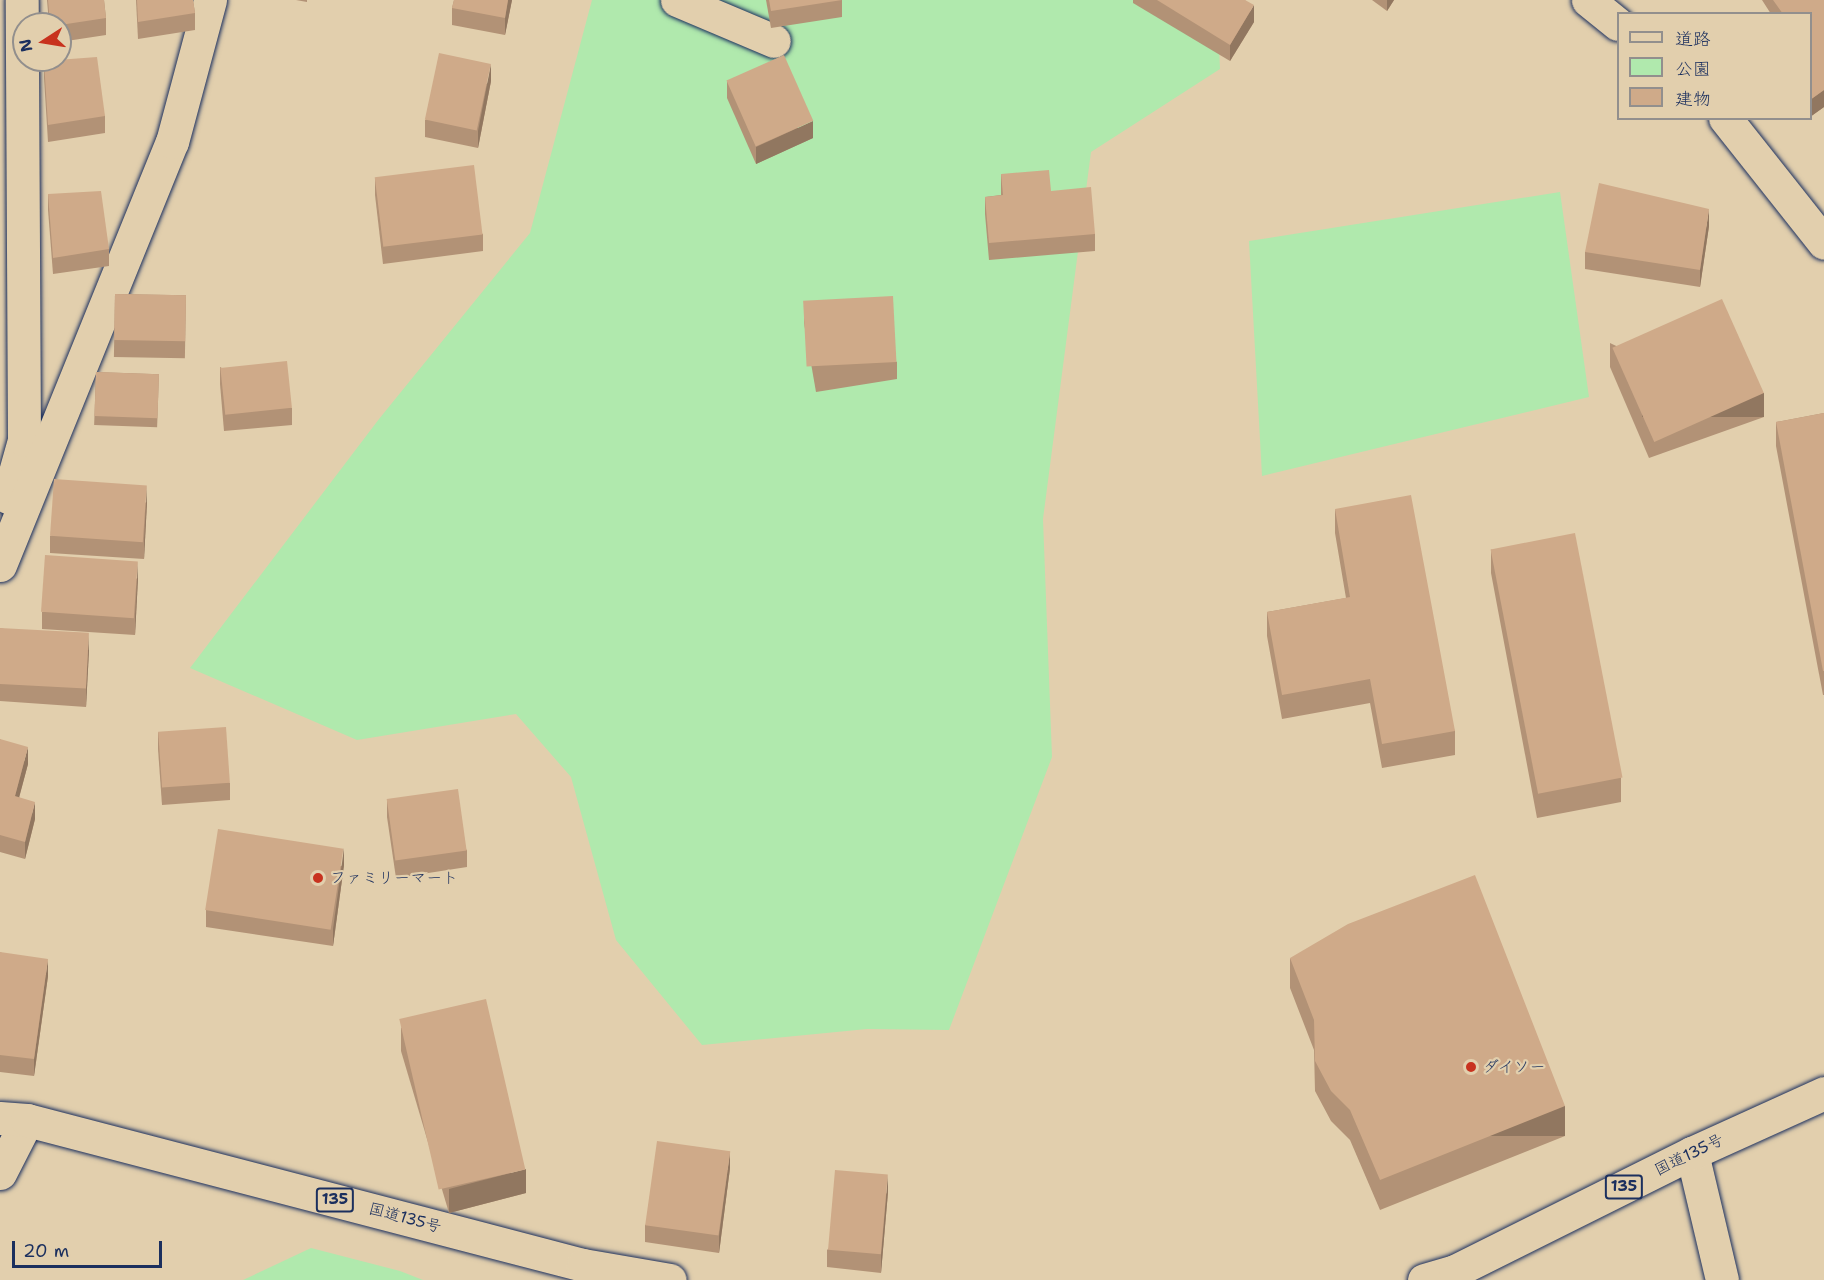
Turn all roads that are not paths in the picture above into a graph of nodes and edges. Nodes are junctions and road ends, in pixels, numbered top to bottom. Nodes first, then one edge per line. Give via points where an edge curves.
1 (22, 0) edge
2 (210, 0) edge
3 (677, 0) edge
4 (1588, 0) edge
5 (1617, 23) edge
6 (774, 41) dead end
7 (1727, 120) edge
8 (1824, 243) edge
9 (0, 505) edge
10 (0, 564) edge
11 (1824, 1093) edge
12 (13, 1119) edge
13 (1692, 1153) junction
14 (0, 1173) edge
15 (670, 1280) edge
16 (1424, 1280) edge
17 (1722, 1280) edge

1 - 9 main road via 24,440 7,498
2 - 10 main road via 172,142
3 - 6 main road
4 - 5 main road
7 - 8 main road
11 - 13 main road, 国道135号 / 135
12 - 14 main road
12 - 15 main road, 国道135号 / 135 via 583,1264
13 - 16 main road, 国道135号 / 135 via 1455,1271
13 - 17 main road

